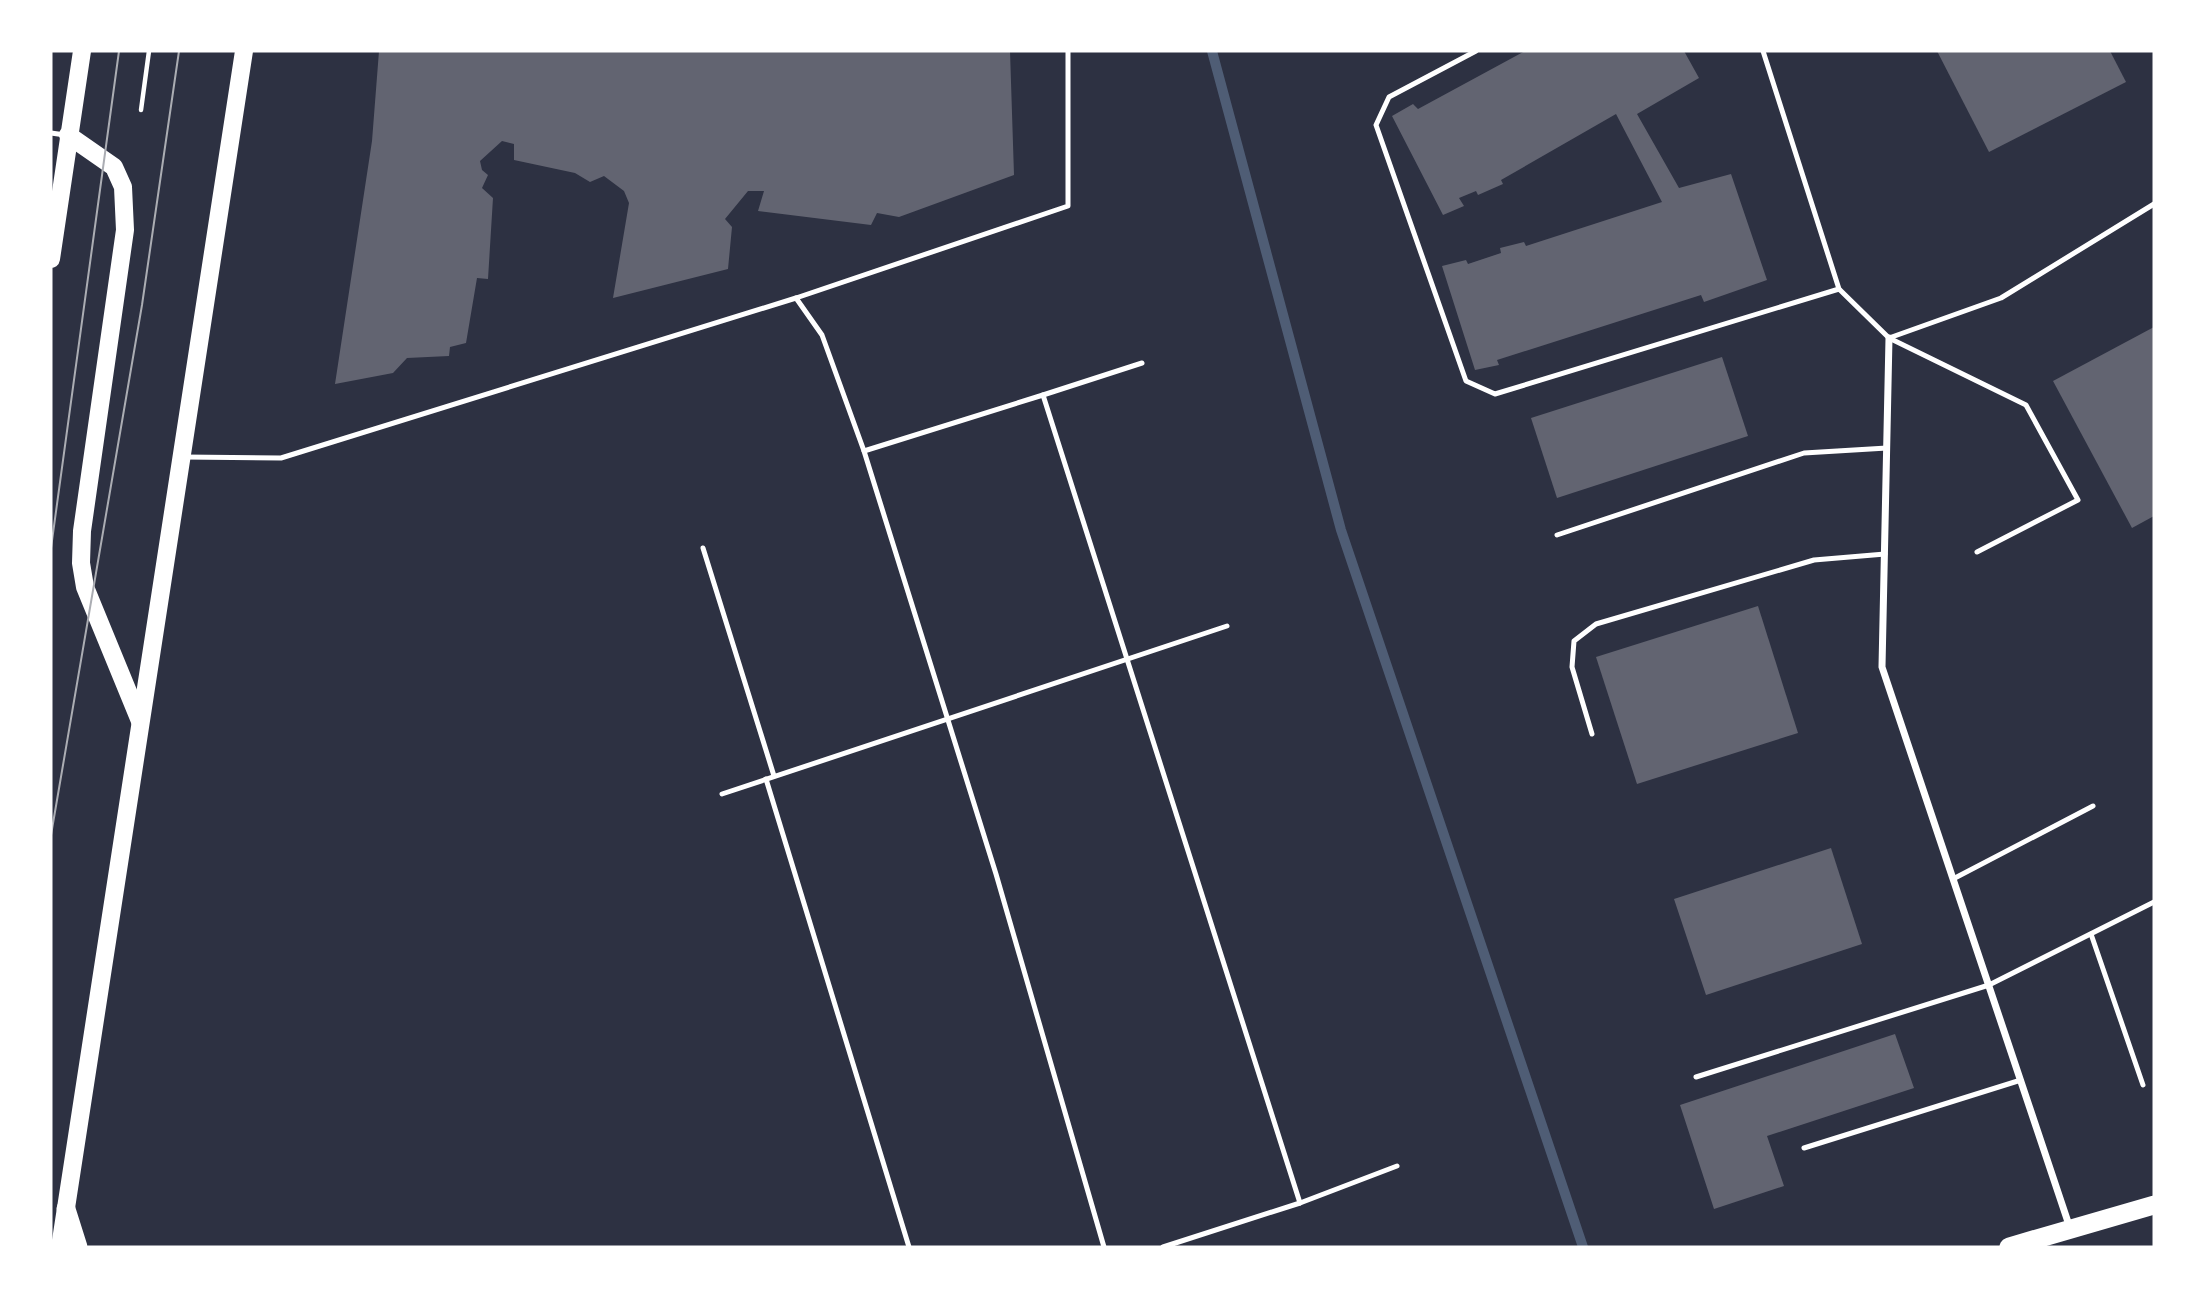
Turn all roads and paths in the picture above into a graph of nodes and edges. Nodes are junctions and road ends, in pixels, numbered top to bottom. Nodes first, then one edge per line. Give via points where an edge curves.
1 (82, 51) edge
2 (149, 51) edge
3 (244, 51) edge
4 (1068, 51) edge
5 (1476, 51) edge
6 (1763, 51) edge
7 (141, 110) dead end
8 (60, 134) edge
9 (55, 199) edge
10 (2154, 204) edge
11 (51, 259) edge
12 (1839, 289) junction
13 (796, 298) junction
14 (1889, 338) junction
15 (1142, 363) dead end
16 (1043, 395) junction
17 (1887, 448) junction
18 (864, 452) junction
19 (181, 457) junction
20 (1557, 535) dead end
21 (703, 548) dead end
22 (1977, 552) dead end
23 (1885, 554) junction
24 (1227, 626) dead end
25 (1127, 660) junction
26 (949, 720) junction
27 (140, 721) junction
28 (1592, 734) dead end
29 (774, 776) junction
30 (766, 779) junction
31 (722, 794) dead end
32 (2093, 806) dead end
33 (1953, 879) junction
34 (2154, 902) edge
35 (2091, 934) junction
36 (1989, 985) junction
37 (1696, 1077) dead end
38 (2021, 1080) junction
39 (2143, 1085) dead end
40 (1804, 1148) dead end
41 (1397, 1166) dead end
42 (1300, 1203) junction
43 (2154, 1205) edge
44 (66, 1209) junction
45 (2070, 1228) junction
46 (60, 1247) edge
47 (78, 1247) edge
48 (909, 1247) edge
49 (1104, 1247) edge
50 (1163, 1247) edge
51 (2009, 1247) edge

1 - 8 main road
2 - 7 path
3 - 19 main road
4 - 13 lane via 1068,206
5 - 12 lane via 1390,97 1376,125 1466,381 1495,394
6 - 12 lane
8 - 9 main road
8 - 27 main road via 114,167 122,187 125,230 81,563 85,587
9 - 11 main road
10 - 14 lane via 2001,298
12 - 14 lane
13 - 18 lane via 822,335
13 - 19 lane via 281,458
14 - 17 street
14 - 22 lane via 2026,405 2078,500
15 - 16 lane
16 - 18 lane
16 - 25 lane
17 - 20 lane via 1804,453
17 - 23 street
18 - 26 lane
19 - 27 main road
21 - 29 lane
23 - 28 lane via 1814,560 1596,624 1574,640 1572,667
23 - 33 street via 1882,667
24 - 25 lane
25 - 26 lane
25 - 42 lane
26 - 29 lane
26 - 49 lane
27 - 44 main road
29 - 30 lane
30 - 31 lane
30 - 48 lane
32 - 33 lane
33 - 36 street
34 - 35 lane
35 - 36 lane
35 - 39 lane
36 - 37 lane
36 - 38 street
38 - 40 lane
38 - 45 street
41 - 42 lane
42 - 50 lane
43 - 45 highway
44 - 46 main road
44 - 47 highway
45 - 51 highway

